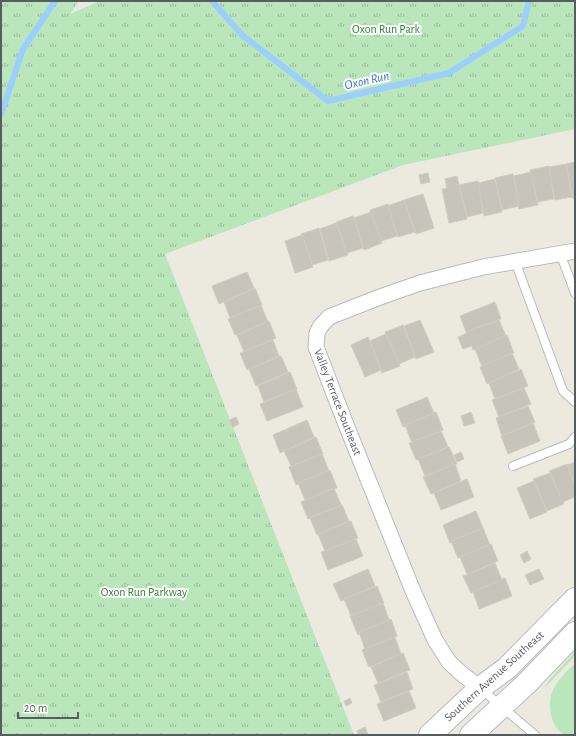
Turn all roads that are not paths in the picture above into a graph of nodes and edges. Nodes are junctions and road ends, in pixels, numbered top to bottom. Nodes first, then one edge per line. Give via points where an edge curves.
1 (575, 251) edge
2 (560, 253) junction
3 (515, 261) junction
4 (575, 293) edge
5 (575, 402) edge
6 (575, 437) edge
7 (513, 466) dead end
8 (575, 599) edge
9 (575, 633) edge
10 (480, 688) junction
11 (502, 707) junction
12 (430, 735) edge
13 (471, 735) edge
14 (535, 735) edge

1 - 2 street, Valley Terrace Southeast
2 - 3 street, Valley Terrace Southeast
2 - 4 lane
3 - 5 lane via 563,391
3 - 10 street, Valley Terrace Southeast via 434,279 344,311 329,317 320,327 316,340 316,347 345,422 435,640 449,662
6 - 7 lane via 569,444
8 - 10 main road, Southern Avenue Southeast via 507,668
9 - 11 main road, Southern Avenue Southeast
10 - 11 lane
10 - 12 main road, Southern Avenue Southeast
11 - 13 main road, Southern Avenue Southeast
11 - 14 lane

